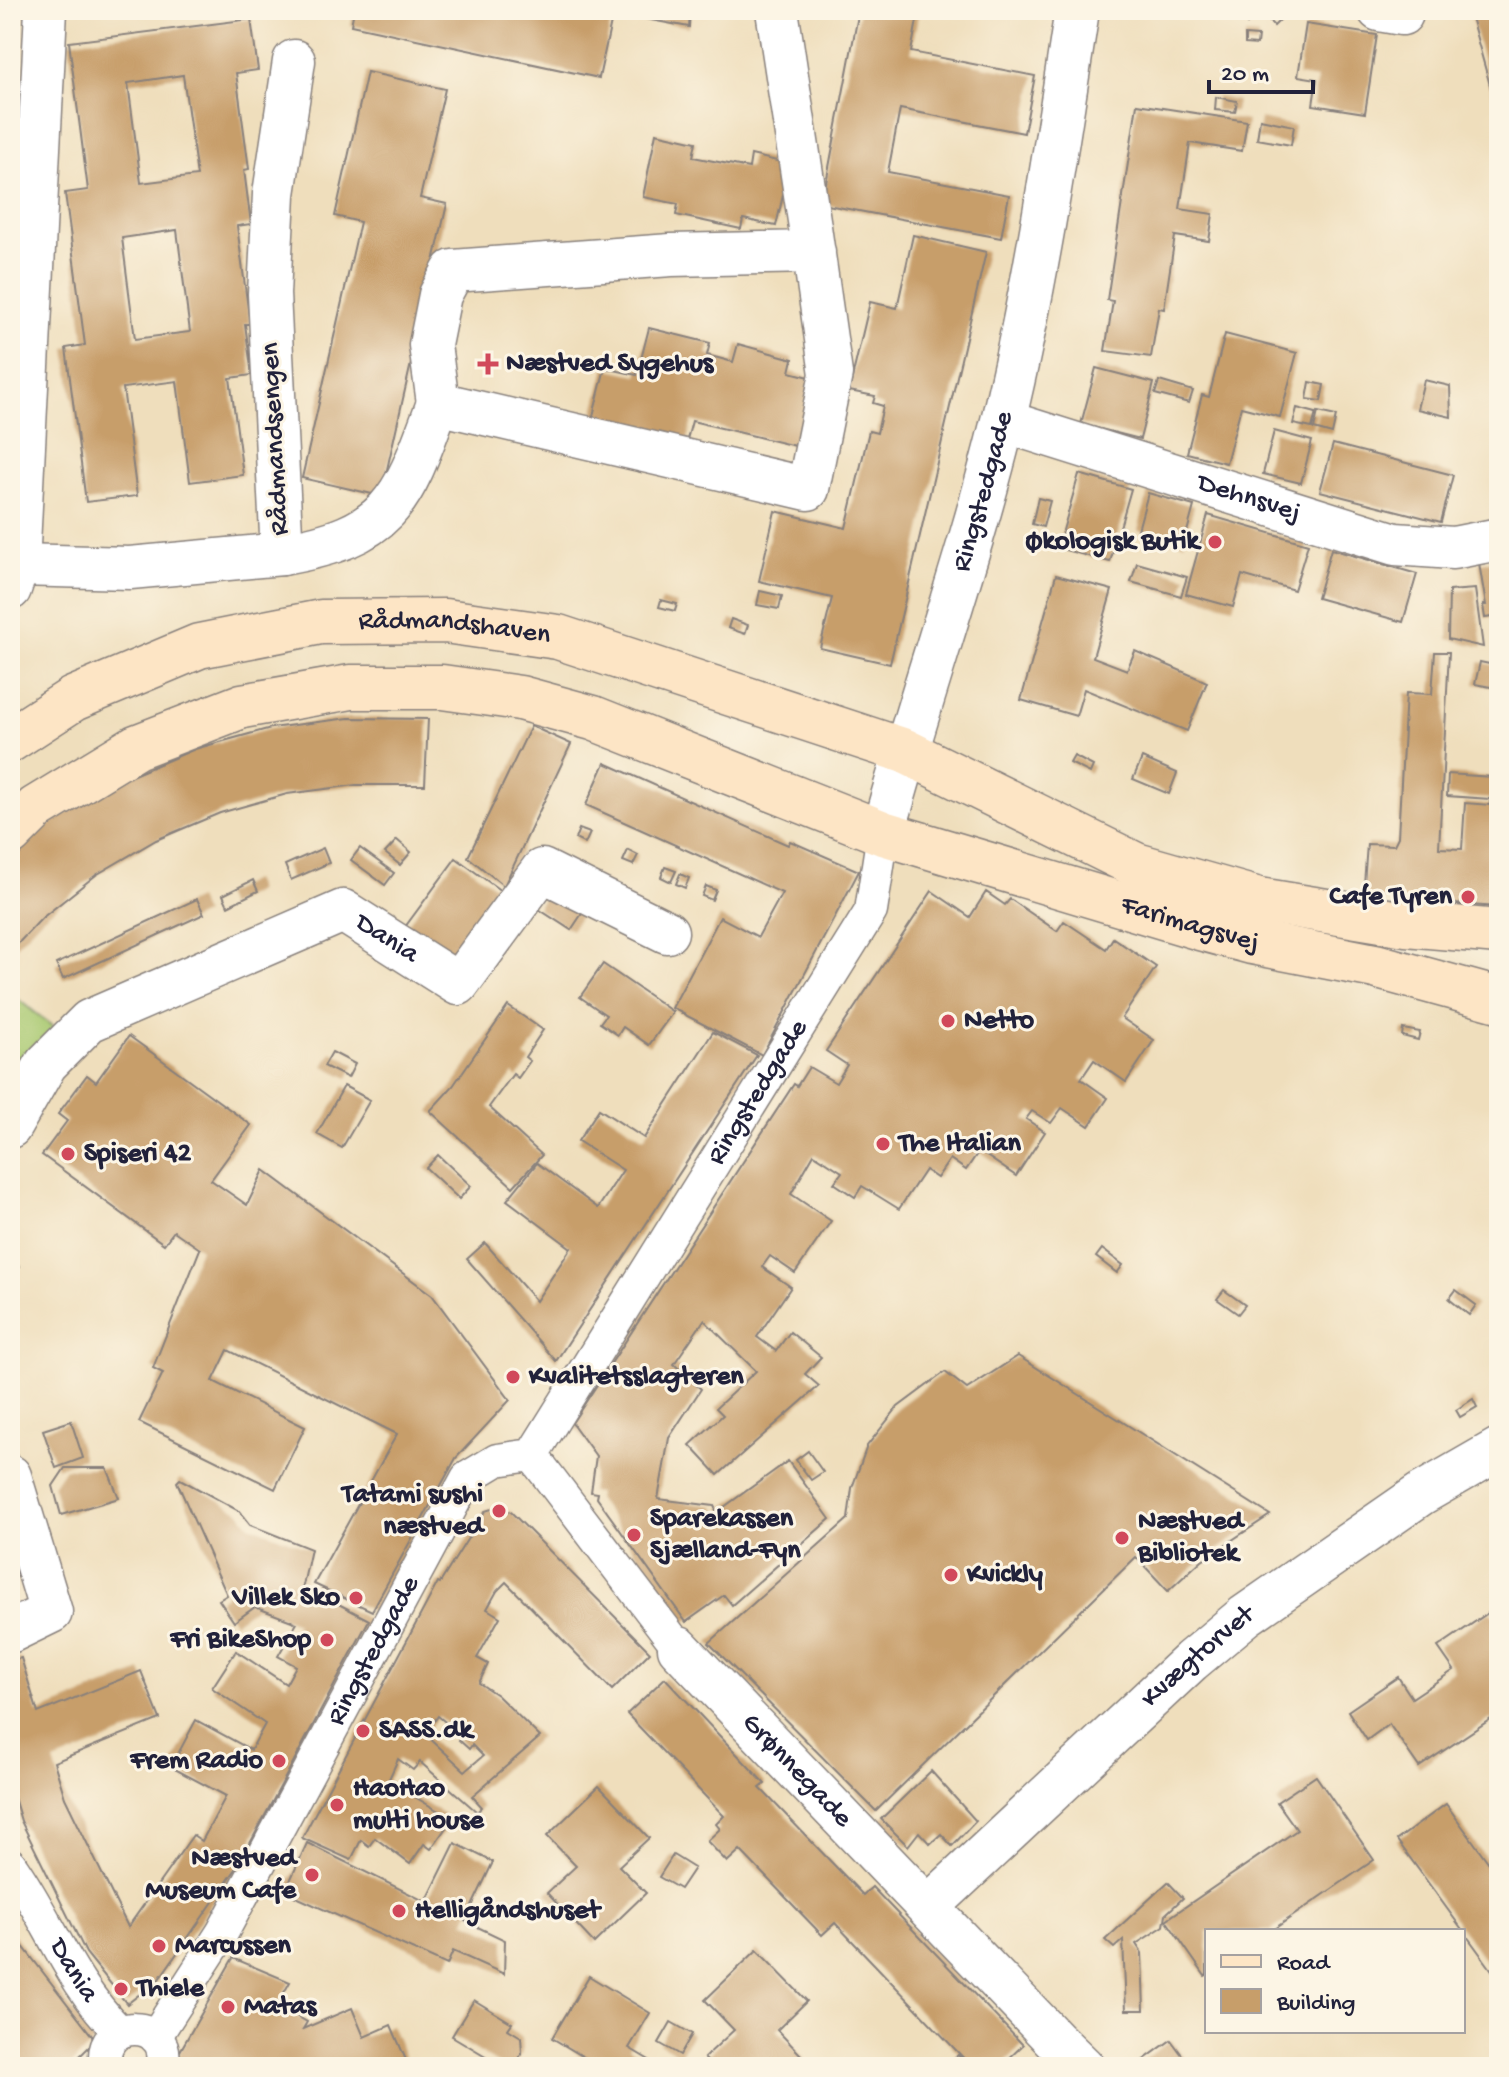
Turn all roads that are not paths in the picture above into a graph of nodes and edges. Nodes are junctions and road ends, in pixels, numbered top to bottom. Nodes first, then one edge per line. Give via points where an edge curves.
1 (46, 10) edge
2 (777, 10) edge
3 (1077, 10) edge
4 (294, 61) dead end
5 (814, 252) junction
6 (438, 403) junction
7 (1003, 421) junction
8 (1499, 539) edge
9 (282, 554) junction
10 (14, 577) edge
11 (10, 740) edge
12 (905, 751) junction
13 (883, 833) junction
14 (10, 834) edge
15 (667, 932) dead end
16 (1499, 932) edge
17 (1375, 966) junction
18 (1499, 974) edge
19 (1499, 1000) edge
20 (10, 1127) edge
21 (1499, 1449) edge
22 (532, 1455) junction
23 (10, 1476) edge
24 (10, 1632) edge
25 (679, 1648) joint
26 (10, 1864) edge
27 (928, 1907) junction
28 (120, 2032) junction
29 (159, 2052) edge
30 (1056, 2058) edge
31 (106, 2067) edge

1 - 10 street, Rådmandsengen
2 - 5 street
3 - 7 street, Ringstedgade via 1043,230
4 - 9 street, Rådmandsengen via 274,194 269,294
5 - 6 street via 671,255 453,271 440,295 430,345
5 - 6 street via 831,374 808,489
6 - 9 street via 407,482 371,526 319,548
7 - 8 street, Dehnsvej via 1395,544 1453,548
7 - 12 street, Ringstedgade via 937,658
9 - 10 street, Rådmandsengen
11 - 12 main road, Rådmandshaven via 73,699 199,646 321,622 445,621 558,637
12 - 13 street, Ringstedgade
12 - 16 main road, Farimagsvej via 1136,865 1259,900 1406,924
13 - 14 main road, Rådmandshaven via 593,718 520,698 442,687 351,687 242,706 136,747 36,808
13 - 17 main road, Farimagsvej via 1252,942
13 - 22 street, Ringstedgade via 871,911
15 - 20 street, Dania via 542,870 458,984 343,911 89,1021 46,1064
17 - 18 main road via 1425,964
17 - 19 main road, Farimagsvej
21 - 27 street, Kvægtorvet via 1421,1494 1245,1616
22 - 25 street, Grønnegade
22 - 29 street, Ringstedgade via 497,1460 467,1478
23 - 24 street via 51,1612
25 - 27 street, Grønnegade
26 - 28 street, Dania via 73,1976
27 - 30 street, Grønnegade
28 - 29 street via 142,2029
28 - 31 street via 108,2044

